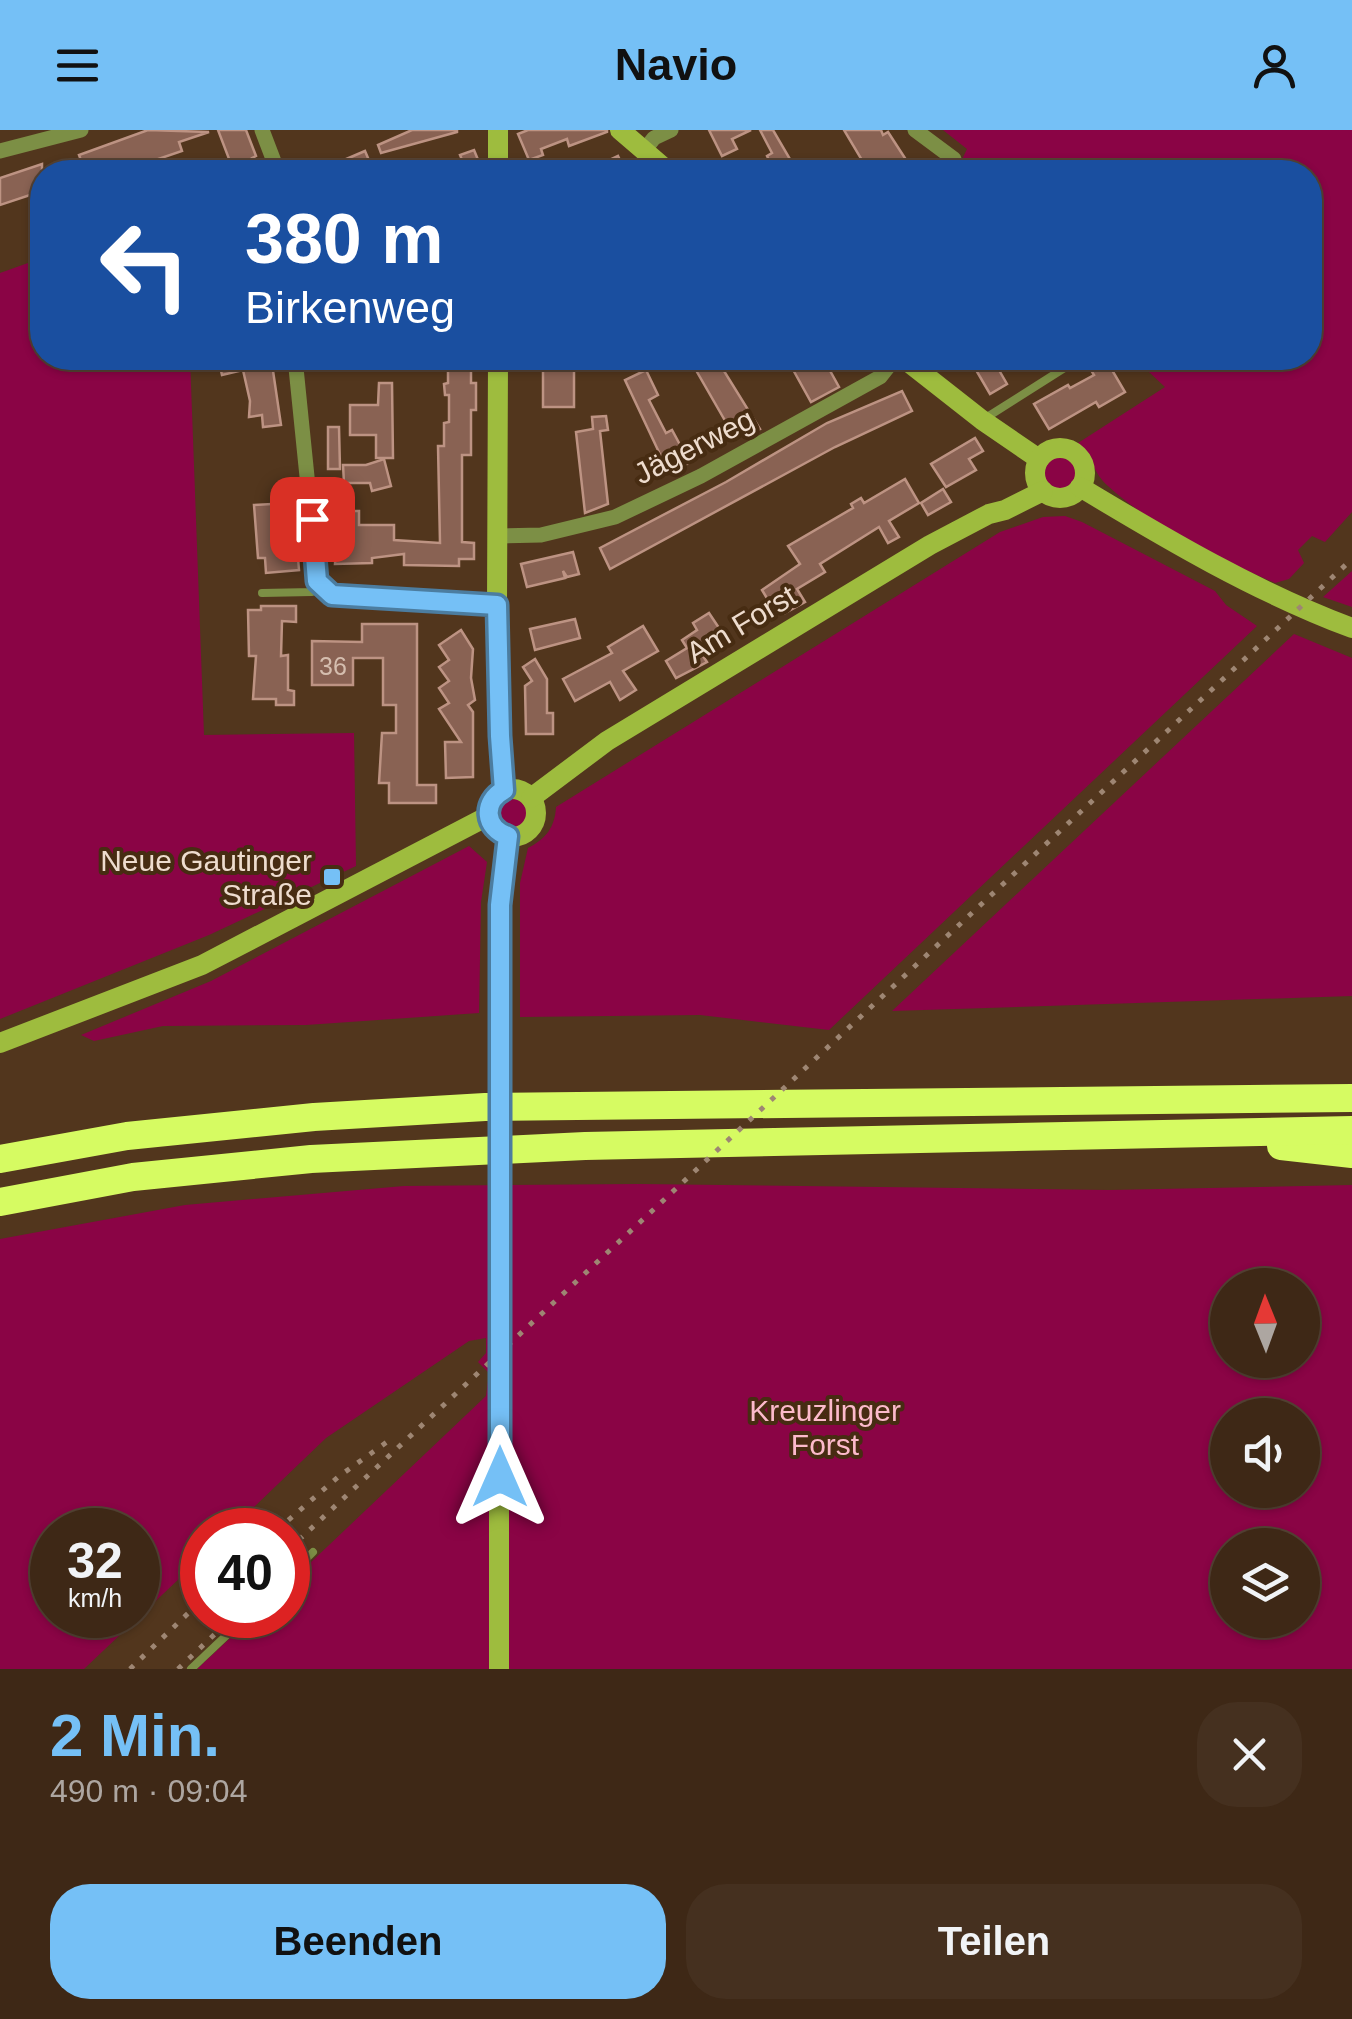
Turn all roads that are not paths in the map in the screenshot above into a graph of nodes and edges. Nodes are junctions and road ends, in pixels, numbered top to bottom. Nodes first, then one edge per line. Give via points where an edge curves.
1 (80, 130) edge
2 (262, 130) edge
3 (498, 130) edge
4 (620, 130) edge
5 (671, 130) edge
6 (916, 130) edge
7 (37, 136) edge
8 (0, 151) edge
9 (643, 152) junction
10 (954, 159) dead end
11 (273, 160) edge
12 (498, 160) edge
13 (654, 160) edge
14 (296, 370) edge
15 (498, 370) edge
16 (887, 370) edge
17 (915, 370) edge
18 (1060, 370) edge
19 (982, 420) junction
20 (1039, 475) junction
21 (1080, 487) junction
22 (498, 536) junction
23 (323, 589) junction
24 (262, 593) dead end
25 (497, 605) junction
26 (1352, 628) edge
27 (504, 790) junction
28 (531, 798) junction
29 (488, 816) junction
30 (508, 836) junction
31 (0, 1042) edge
32 (1352, 1098) edge
33 (1352, 1130) edge
34 (1195, 1134) junction
35 (1352, 1154) edge
36 (0, 1159) edge
37 (0, 1202) edge
38 (224, 1638) edge
39 (191, 1669) edge
40 (499, 1669) edge

1 - 7 street
2 - 11 street
3 - 12 street
4 - 9 street
5 - 9 street
6 - 10 street
7 - 8 street
9 - 13 street
14 - 23 street
15 - 22 street
16 - 22 street, Jägerweg via 615,518 540,535
17 - 19 street
18 - 19 lane
19 - 20 street
20 - 21 street via 1060,498
20 - 21 street via 1057,448 1073,452 1083,464
20 - 28 street, Am Forst via 1005,510 930,545 607,741
21 - 26 street via 1282,601
22 - 25 street
23 - 24 lane
23 - 25 street via 336,596
25 - 27 street
27 - 28 street
27 - 29 street
28 - 30 street via 535,821 524,834
29 - 30 street
29 - 31 street via 202,965
30 - 40 street, bridge via 500,905
32 - 36 highway via 485,1106 126,1136
33 - 34 highway
34 - 35 highway
34 - 37 highway via 311,1158 133,1178
38 - 39 lane

